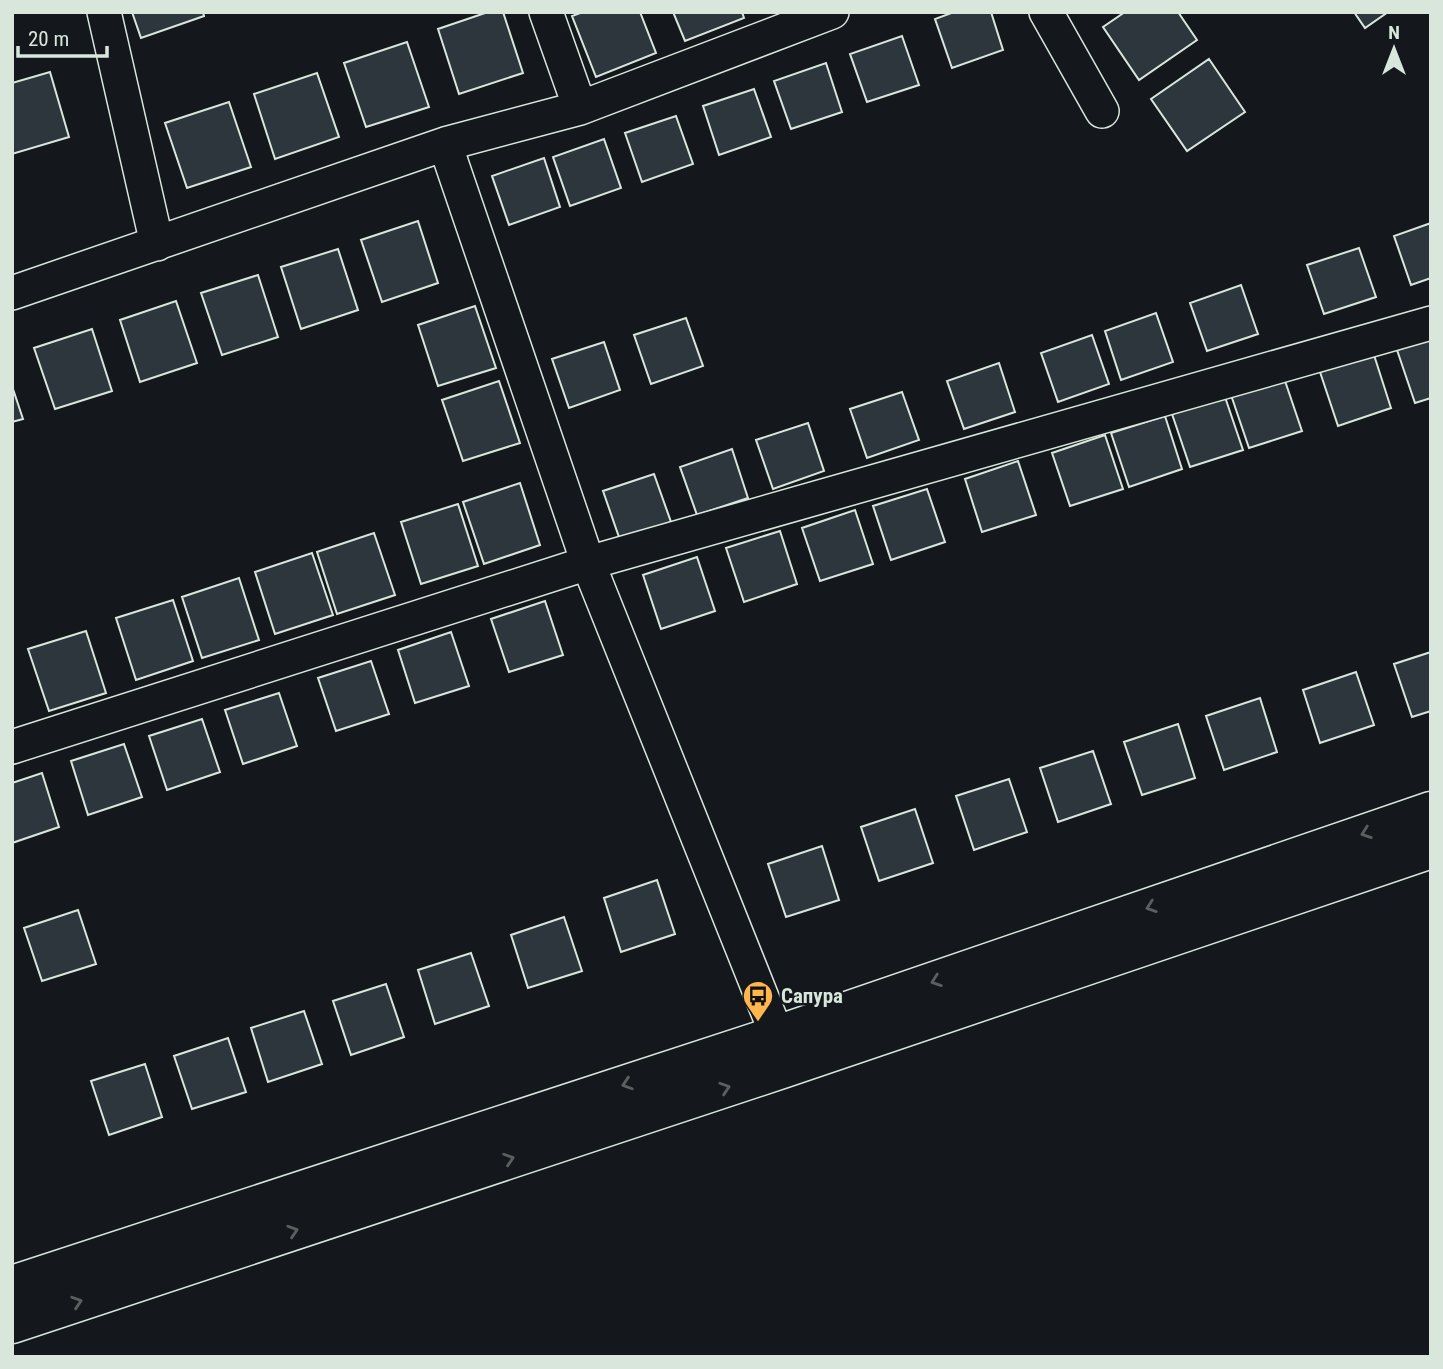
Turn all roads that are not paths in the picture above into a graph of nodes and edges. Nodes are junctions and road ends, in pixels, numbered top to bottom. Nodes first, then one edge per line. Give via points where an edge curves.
1 (104, 12) edge
2 (546, 12) edge
3 (832, 12) edge
4 (1046, 12) edge
5 (580, 107) junction
6 (1102, 110) dead end
7 (445, 144) junction
8 (157, 244) junction
9 (12, 293) edge
10 (1431, 323) edge
11 (588, 563) junction
12 (12, 747) edge
13 (1431, 811) edge
14 (1431, 849) edge
15 (777, 1035) junction
16 (12, 1285) edge
17 (12, 1324) edge

1 - 8 street
2 - 5 street
3 - 5 street
4 - 6 street
5 - 7 street
7 - 8 street
7 - 11 street
8 - 9 street
10 - 11 street
11 - 12 street
11 - 15 street
13 -> 15 main road
17 -> 14 main road
15 -> 16 main road

